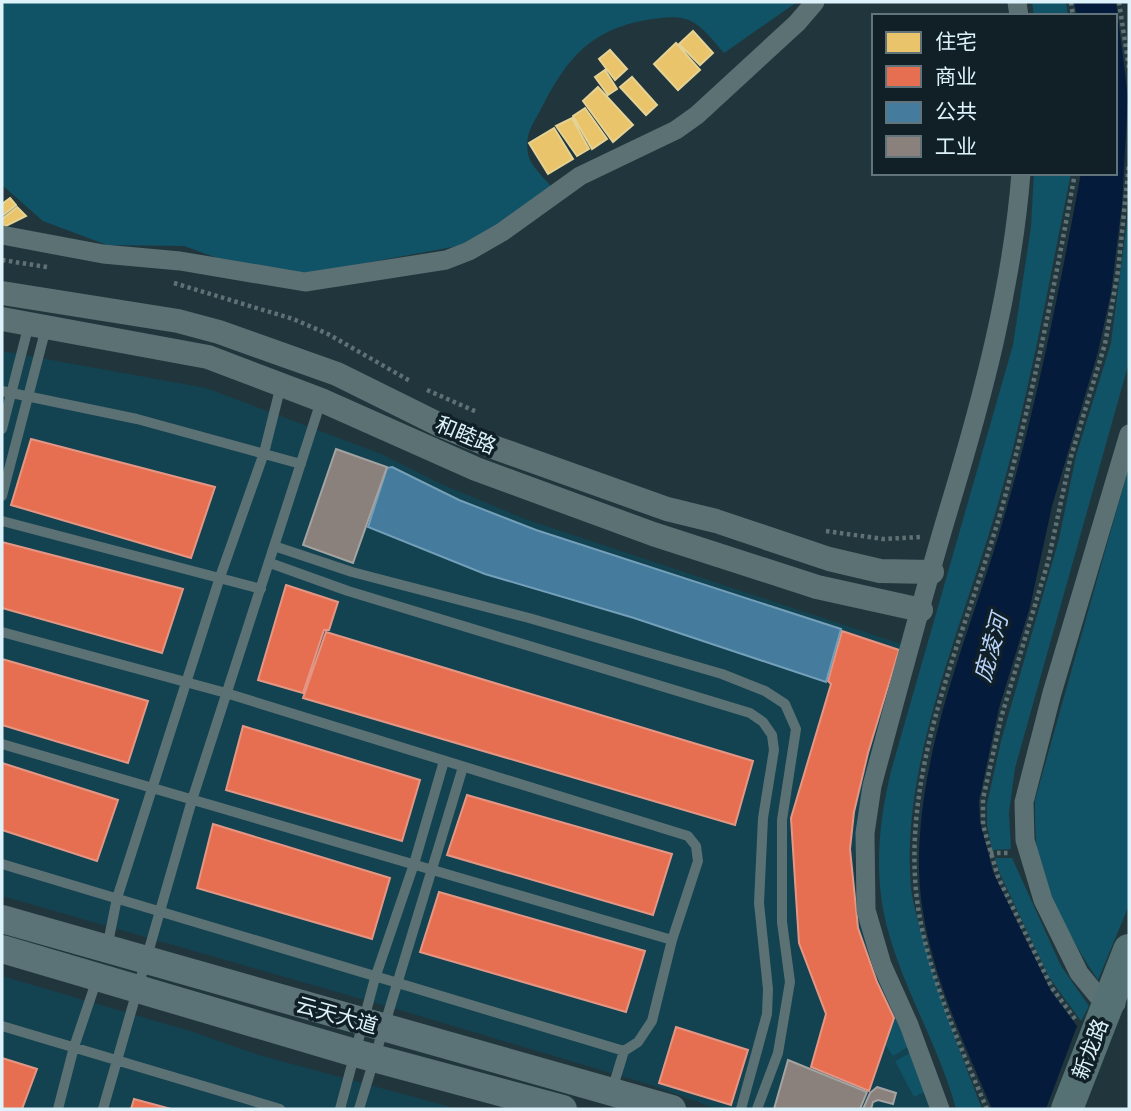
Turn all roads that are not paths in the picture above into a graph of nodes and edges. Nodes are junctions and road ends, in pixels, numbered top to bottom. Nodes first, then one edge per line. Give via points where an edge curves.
1 (815, 2) edge
2 (1021, 175) edge
3 (2, 235) edge
4 (2, 293) edge
5 (2, 318) edge
6 (37, 325) junction
7 (281, 384) junction
8 (7, 392) edge
9 (28, 397) junction
10 (321, 400) junction
11 (2, 429) edge
12 (1129, 434) edge
13 (264, 453) junction
14 (301, 464) junction
15 (2, 496) edge
16 (2, 521) edge
17 (274, 546) junction
18 (270, 563) junction
19 (932, 572) junction
20 (220, 577) junction
21 (261, 589) junction
22 (921, 610) junction
23 (2, 632) edge
24 (186, 683) junction
25 (226, 693) junction
26 (2, 744) edge
27 (444, 761) junction
28 (463, 767) junction
29 (153, 788) junction
30 (192, 800) junction
31 (2, 864) edge
32 (414, 864) junction
33 (433, 870) junction
34 (117, 898) junction
35 (159, 913) junction
36 (2, 919) edge
37 (672, 940) junction
38 (2, 949) edge
39 (1129, 950) edge
40 (147, 961) junction
41 (102, 964) junction
42 (1129, 975) edge
43 (375, 978) junction
44 (396, 984) junction
45 (139, 990) junction
46 (1103, 1012) junction
47 (2, 1026) edge
48 (374, 1026) junction
49 (74, 1046) junction
50 (624, 1051) junction
51 (365, 1055) junction
52 (117, 1059) junction
53 (612, 1092) junction
54 (58, 1109) edge
55 (103, 1109) edge
56 (280, 1109) edge
57 (340, 1109) edge
58 (359, 1109) edge
59 (563, 1109) edge
60 (672, 1109) edge
61 (741, 1109) edge
62 (757, 1109) edge
63 (940, 1109) edge
64 (1067, 1109) edge
65 (1079, 1109) edge

1 - 3 street via 720,97 687,122 580,176 502,232 446,260 305,282
2 - 19 street via 1002,317
4 - 19 street, 和睦路 via 178,321 219,332 337,374 493,447 667,509 829,559 880,571
5 - 6 street, 和睦路
6 - 7 street, 和睦路 via 208,357
6 - 8 lane
6 - 9 lane
7 - 10 street, 和睦路
7 - 13 lane
8 - 9 lane
8 - 11 lane
9 - 13 lane via 137,419
9 - 15 lane
10 - 14 lane
10 - 22 street, 和睦路 via 476,469 653,534 817,587
12 - 46 street via 1024,802 1026,840 1043,900
13 - 14 lane
13 - 20 lane
14 - 17 lane
16 - 20 lane
17 - 18 lane
17 - 62 lane via 352,572 722,674 785,704 796,729 782,820 782,922 790,982 778,1052
18 - 21 lane
18 - 61 lane via 750,713 763,722 772,735 774,750 763,818 759,903 767,1014
19 - 22 street
20 - 21 lane
20 - 24 lane
21 - 25 lane
22 - 63 street via 867,810 865,884 866,910 882,965
23 - 24 lane
24 - 25 lane
24 - 29 lane
25 - 27 lane
25 - 30 lane
26 - 29 lane
27 - 28 lane
27 - 32 lane
28 - 33 lane
28 - 37 lane via 688,836 696,846 698,861
29 - 30 lane
29 - 34 lane
30 - 32 lane
30 - 35 lane
31 - 34 lane
32 - 33 lane
32 - 43 lane
33 - 37 lane
33 - 44 lane
34 - 35 lane
34 - 41 lane
35 - 40 lane
35 - 43 lane
36 - 41 main road, 云天大道
37 - 50 lane via 652,1021 638,1042
38 - 41 main road, 云天大道
39 - 46 main road, 新龙路
40 - 41 main road, 云天大道
40 - 45 lane
40 - 48 main road, 云天大道
41 - 45 main road, 云天大道
41 - 49 lane
42 - 46 main road, 新龙路
43 - 44 lane
43 - 48 lane
44 - 48 lane
44 - 50 lane
45 - 51 main road, 云天大道
45 - 52 lane
46 - 64 main road, 新龙路
46 - 65 main road, 新龙路
47 - 49 lane
48 - 51 lane
48 - 51 lane
48 - 53 main road, 云天大道
49 - 52 lane
49 - 54 lane
50 - 53 lane
51 - 57 lane
51 - 58 lane
51 - 59 main road, 云天大道
52 - 55 lane
52 - 56 lane
53 - 60 main road, 云天大道

